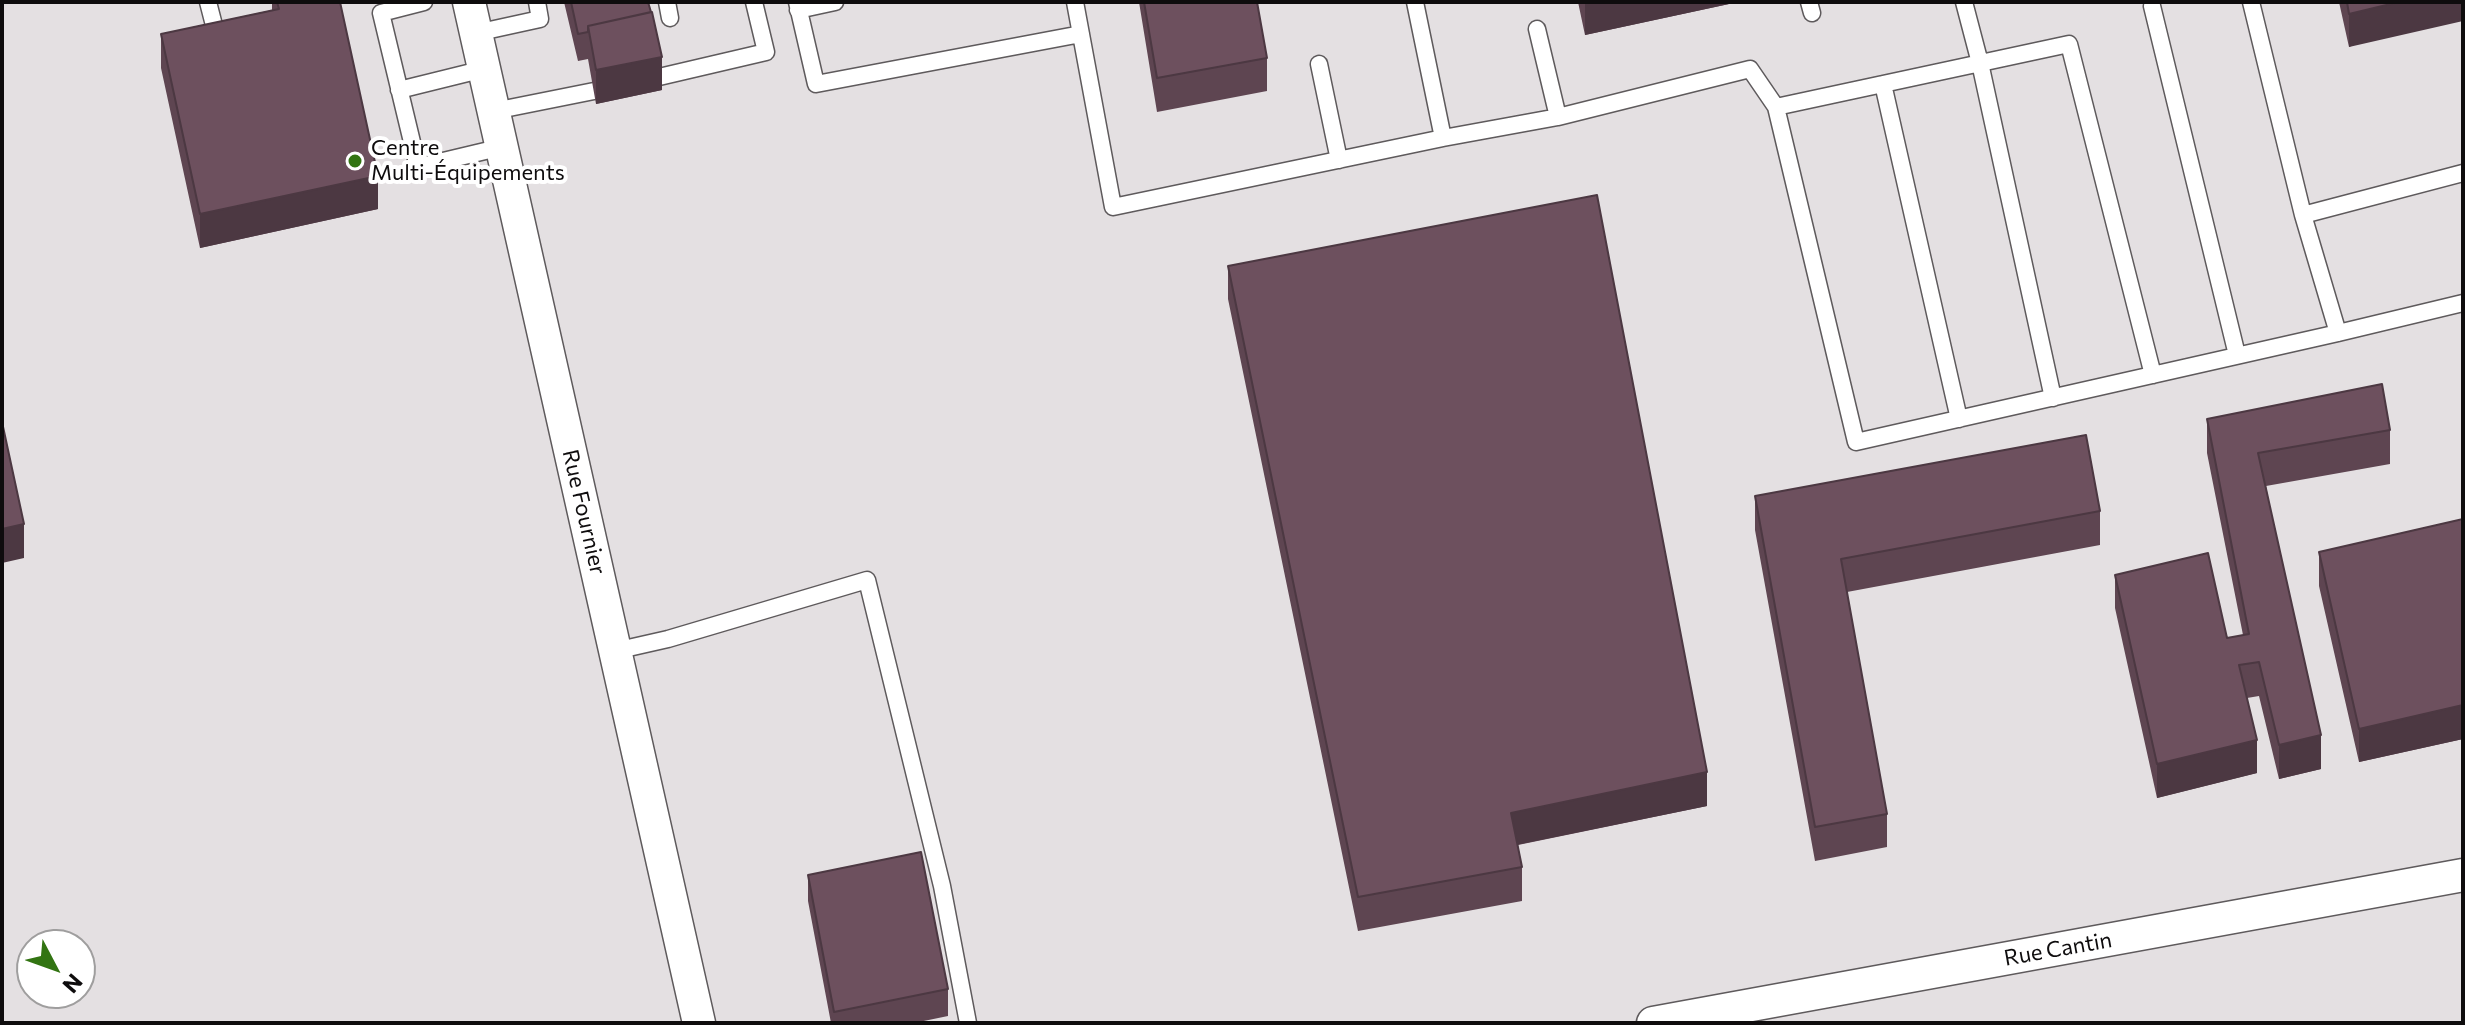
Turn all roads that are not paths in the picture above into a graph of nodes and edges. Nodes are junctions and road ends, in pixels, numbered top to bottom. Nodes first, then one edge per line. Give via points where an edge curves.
1 (208, 2) edge
2 (424, 2) edge
3 (469, 2) edge
4 (537, 2) edge
5 (754, 2) edge
6 (835, 2) edge
7 (1075, 2) edge
8 (1415, 2) edge
9 (1964, 2) edge
10 (2251, 2) edge
11 (2157, 3) edge
12 (798, 6) edge
13 (1537, 29) dead end
14 (216, 33) edge
15 (476, 33) junction
16 (1081, 34) junction
17 (1980, 63) junction
18 (1319, 64) dead end
19 (484, 69) junction
20 (659, 77) edge
21 (1883, 84) junction
22 (399, 90) junction
23 (594, 91) edge
24 (1776, 107) junction
25 (494, 111) junction
26 (1558, 117) junction
27 (1443, 138) junction
28 (502, 147) junction
29 (1339, 160) junction
30 (2463, 173) edge
31 (2303, 215) junction
32 (2463, 303) edge
33 (2338, 333) junction
34 (2237, 355) junction
35 (2153, 375) junction
36 (2053, 398) junction
37 (1959, 419) junction
38 (615, 651) junction
39 (2463, 875) edge
40 (699, 1023) edge
41 (968, 1023) edge
42 (1653, 1023) edge

1 - 14 lane
2 - 22 lane via 381,13
3 - 15 street, Rue Fournier
4 - 15 lane via 540,19
5 - 20 lane via 766,52
6 - 12 lane
7 - 16 lane
8 - 27 lane
9 - 17 lane
10 - 31 lane
11 - 34 lane
12 - 16 lane via 816,84
13 - 26 lane
15 - 19 street, Rue Fournier
16 - 29 lane via 1113,207
17 - 21 lane
17 - 35 lane via 2069,44
17 - 36 lane
18 - 29 lane
19 - 22 lane
19 - 25 street, Rue Fournier
21 - 24 lane
21 - 37 lane
22 - 28 lane via 418,167
23 - 25 lane
24 - 26 lane via 1750,69
24 - 37 lane via 1856,442
25 - 28 street, Rue Fournier
26 - 27 lane
27 - 29 lane
28 - 38 street, Rue Fournier
30 - 31 lane
31 - 33 lane
32 - 33 lane
33 - 34 lane
34 - 35 lane
35 - 36 lane
36 - 37 lane
38 - 40 street, Rue Fournier
38 - 41 lane via 867,580 942,886
39 - 42 street, Rue Cantin

